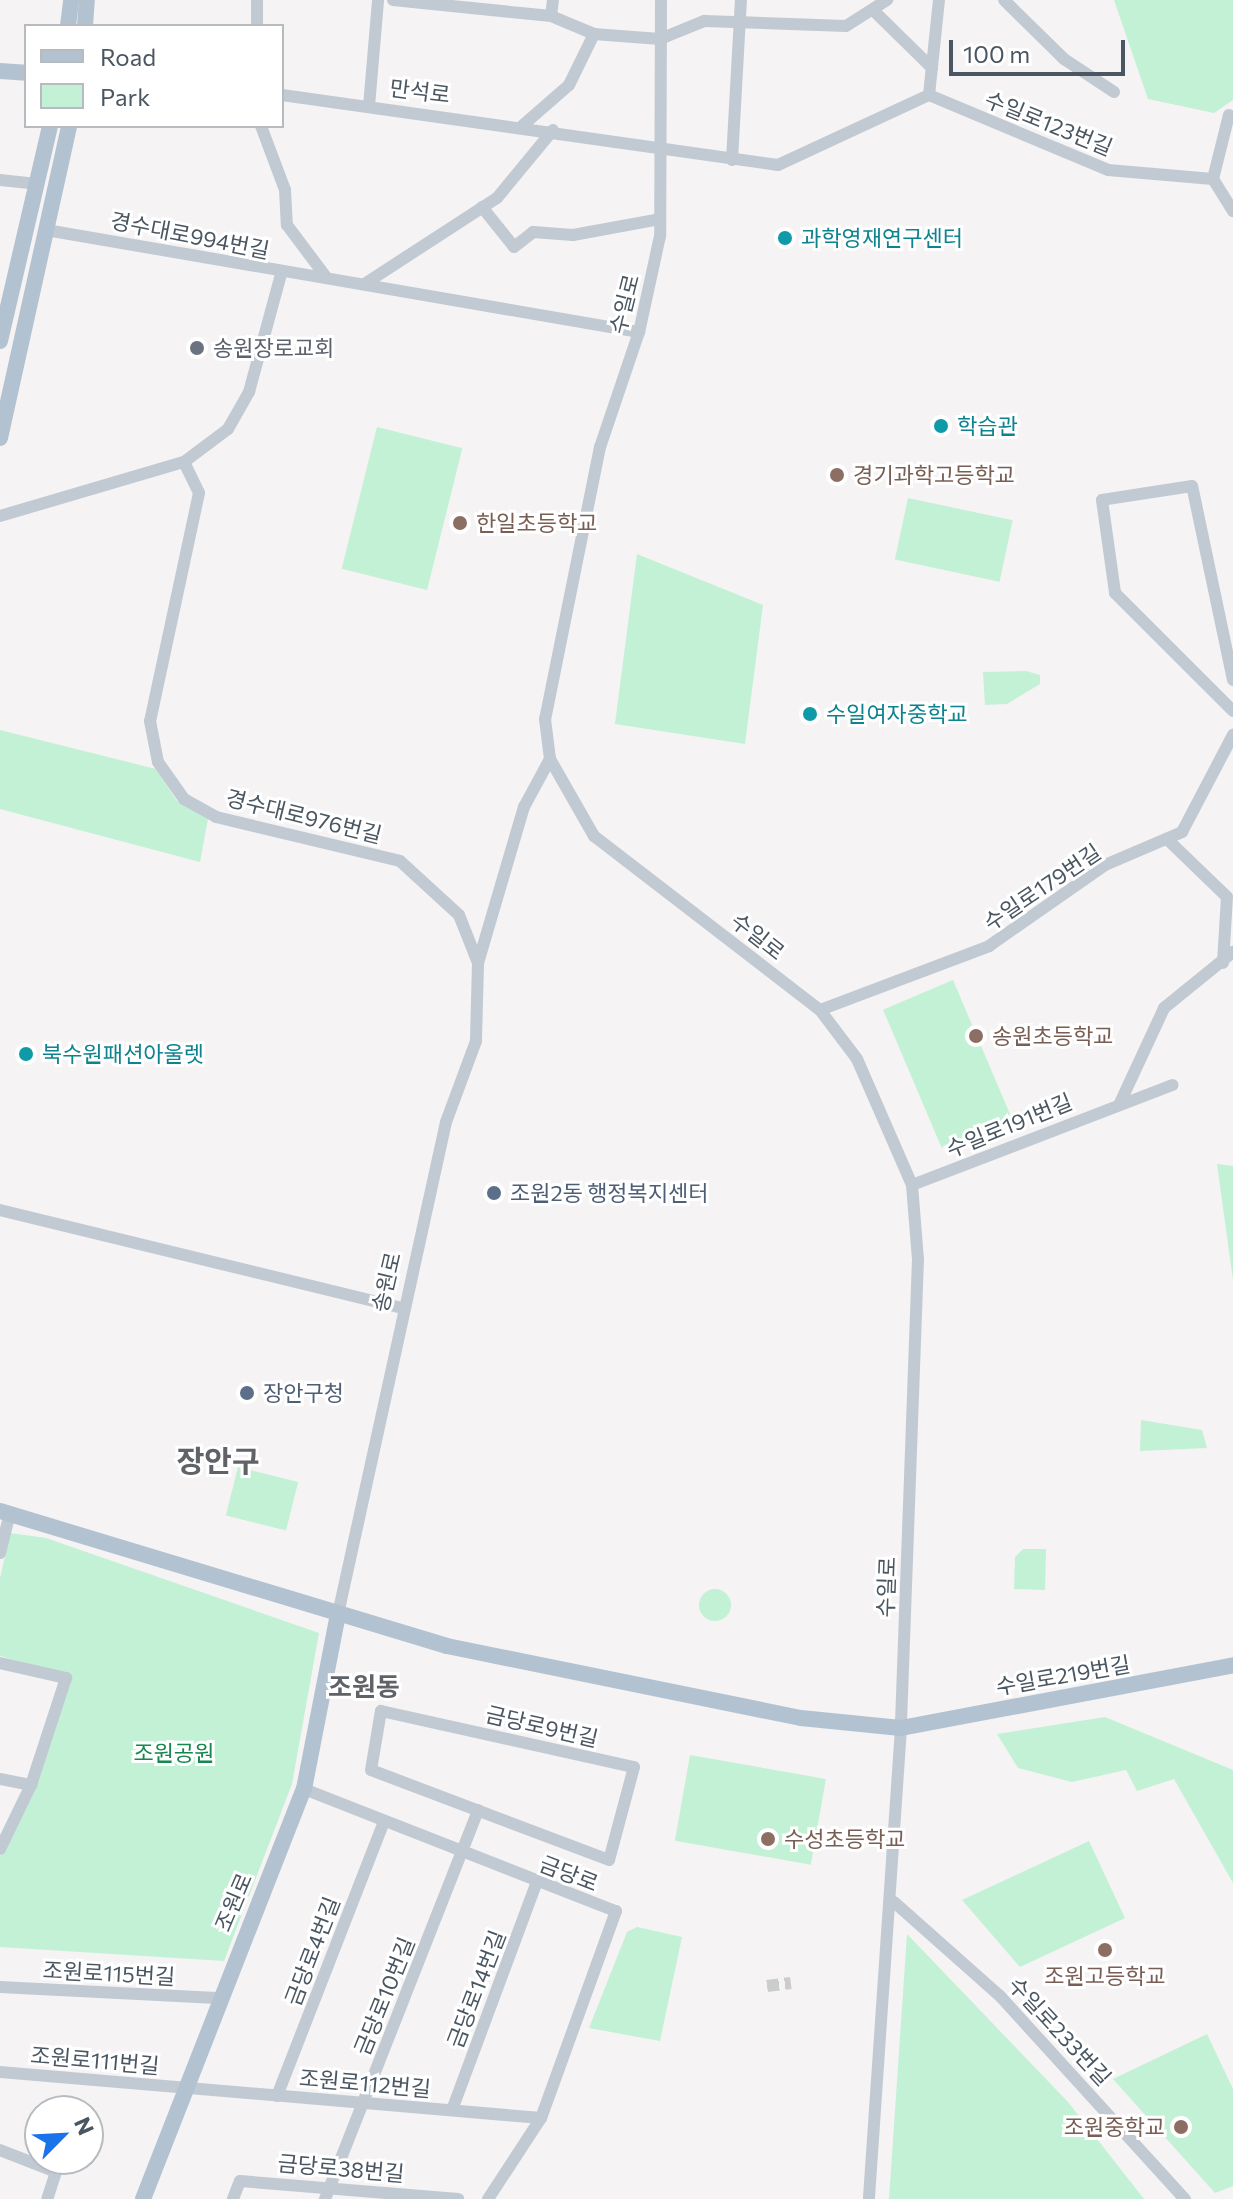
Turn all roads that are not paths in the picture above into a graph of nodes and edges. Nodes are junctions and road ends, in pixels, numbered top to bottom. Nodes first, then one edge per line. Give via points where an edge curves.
1 (71, 0) edge
2 (257, 0) edge
3 (378, 0) edge
4 (393, 0) edge
5 (553, 0) edge
6 (661, 0) edge
7 (741, 0) edge
8 (887, 0) edge
9 (939, 0) edge
10 (1004, 0) edge
11 (875, 12) junction
12 (551, 16) junction
13 (68, 24) edge
14 (257, 24) edge
15 (740, 24) junction
16 (594, 34) junction
17 (660, 39) junction
18 (932, 68) junction
19 (0, 71) edge
20 (24, 73) edge
21 (1114, 92) dead end
22 (284, 95) edge
23 (929, 95) junction
24 (369, 106) junction
25 (1229, 115) dead end
26 (522, 126) junction
27 (69, 128) edge
28 (262, 128) edge
29 (553, 130) junction
30 (48, 134) edge
31 (65, 146) junction
32 (659, 146) junction
33 (732, 160) junction
34 (1213, 179) junction
35 (0, 180) edge
36 (37, 184) junction
37 (482, 207) junction
38 (1233, 211) edge
39 (660, 219) junction
40 (46, 230) junction
41 (281, 274) junction
42 (326, 277) junction
43 (366, 283) junction
44 (639, 332) junction
45 (0, 341) edge
46 (0, 438) edge
47 (184, 462) junction
48 (0, 516) edge
49 (1233, 680) edge
50 (1233, 711) edge
51 (1233, 735) edge
52 (550, 759) junction
53 (1167, 839) junction
54 (1233, 952) edge
55 (478, 963) junction
56 (1223, 963) junction
57 (820, 1010) junction
58 (1172, 1085) dead end
59 (1120, 1103) junction
60 (912, 1185) junction
61 (0, 1210) edge
62 (403, 1308) junction
63 (5, 1512) edge
64 (0, 1553) edge
65 (338, 1614) junction
66 (0, 1663) edge
67 (1233, 1665) edge
68 (901, 1728) junction
69 (0, 1779) edge
70 (31, 1785) junction
71 (304, 1789) junction
72 (478, 1810) junction
73 (384, 1821) junction
74 (0, 1849) edge
75 (463, 1852) junction
76 (537, 1882) junction
77 (894, 1902) junction
78 (0, 1987) edge
79 (217, 1998) junction
80 (0, 2072) edge
81 (187, 2088) junction
82 (277, 2096) junction
83 (363, 2103) junction
84 (452, 2110) junction
85 (541, 2118) junction
86 (0, 2150) edge
87 (330, 2186) junction
88 (47, 2199) edge
89 (143, 2199) edge
90 (233, 2199) edge
91 (325, 2199) edge
92 (458, 2199) edge
93 (488, 2199) edge
94 (869, 2199) edge
95 (1185, 2199) edge

1 - 13 main road
2 - 14 street
3 - 24 street
4 - 12 street
5 - 12 street
6 - 17 street, 수일로
7 - 15 street
8 - 11 street
9 - 18 street
10 - 21 street via 1064,59
11 - 15 street via 846,26
11 - 18 street
12 - 16 street
15 - 17 street via 704,21
15 - 33 street
16 - 17 street
16 - 26 street via 569,85
17 - 32 street, 수일로
18 - 23 street
19 - 20 main road
22 - 24 street, 만석로
23 - 33 street via 778,165
23 - 34 street, 수일로123번길 via 1108,170
24 - 26 street, 만석로
25 - 34 street
26 - 29 street, 만석로
27 - 31 main road
28 - 42 street, 경수대로994번길 via 285,190 287,225
29 - 32 street, 만석로
29 - 37 street
30 - 31 main road
30 - 36 main road
31 - 40 main road
32 - 33 street
32 - 39 street, 수일로
34 - 38 street
35 - 36 street
36 - 45 main road
37 - 39 street via 514,247 533,232 573,235
37 - 43 street
39 - 44 street, 수일로
40 - 41 street, 경수대로994번길
40 - 46 main road
41 - 42 street, 경수대로994번길
41 - 47 street via 249,392 228,429
42 - 43 street, 경수대로994번길
43 - 44 street, 경수대로994번길
44 - 52 street, 수일로 via 600,447 543,700
47 - 48 street
47 - 55 street, 경수대로976번길 via 199,493 150,721 158,762 184,799 216,817 400,861 459,915
49 - 50 street via 1192,486 1102,500 1115,593
51 - 53 street, 수일로179번길 via 1182,832
52 - 55 street via 524,807
52 - 57 street, 수일로 via 594,836
53 - 56 street via 1227,897
53 - 57 street, 수일로179번길 via 1105,865 989,946
54 - 56 street
55 - 62 street, 송원로 via 476,1041 446,1122
56 - 59 street via 1164,1008
57 - 60 street, 수일로 via 857,1059
58 - 59 street, 수일로191번길
59 - 60 street, 수일로191번길
60 - 68 street, 수일로 via 918,1259
61 - 62 street
62 - 65 street, 송원로
63 - 64 street
63 - 65 main road
65 - 68 main road via 582,1674 801,1718
65 - 71 main road, 조원로
66 - 70 street via 66,1678
67 - 68 main road, 수일로219번길
68 - 77 street, 수일로
69 - 70 street
70 - 74 street
71 - 73 street, 금당로
71 - 79 main road, 조원로
72 - 72 street, 금당로9번길 via 371,1770 381,1711 634,1767 609,1860
72 - 75 street
73 - 75 street, 금당로
73 - 82 street, 금당로4번길
75 - 76 street, 금당로
75 - 83 street, 금당로10번길
76 - 84 street, 금당로14번길
76 - 85 street, 금당로 via 616,1911
77 - 94 street, 수일로
77 - 95 street, 수일로233번길 via 1000,1996
78 - 79 street, 조원로115번길
79 - 81 main road, 조원로
80 - 81 street, 조원로111번길
81 - 82 street, 조원로112번길
81 - 89 main road, 조원로
82 - 83 street, 조원로112번길
83 - 84 street, 조원로112번길
83 - 87 street, 금당로10번길
84 - 85 street, 조원로112번길
85 - 93 street, 금당로
86 - 88 street via 56,2172
87 - 90 street, 금당로38번길 via 240,2181
87 - 91 street, 금당로10번길
87 - 92 street, 금당로38번길

